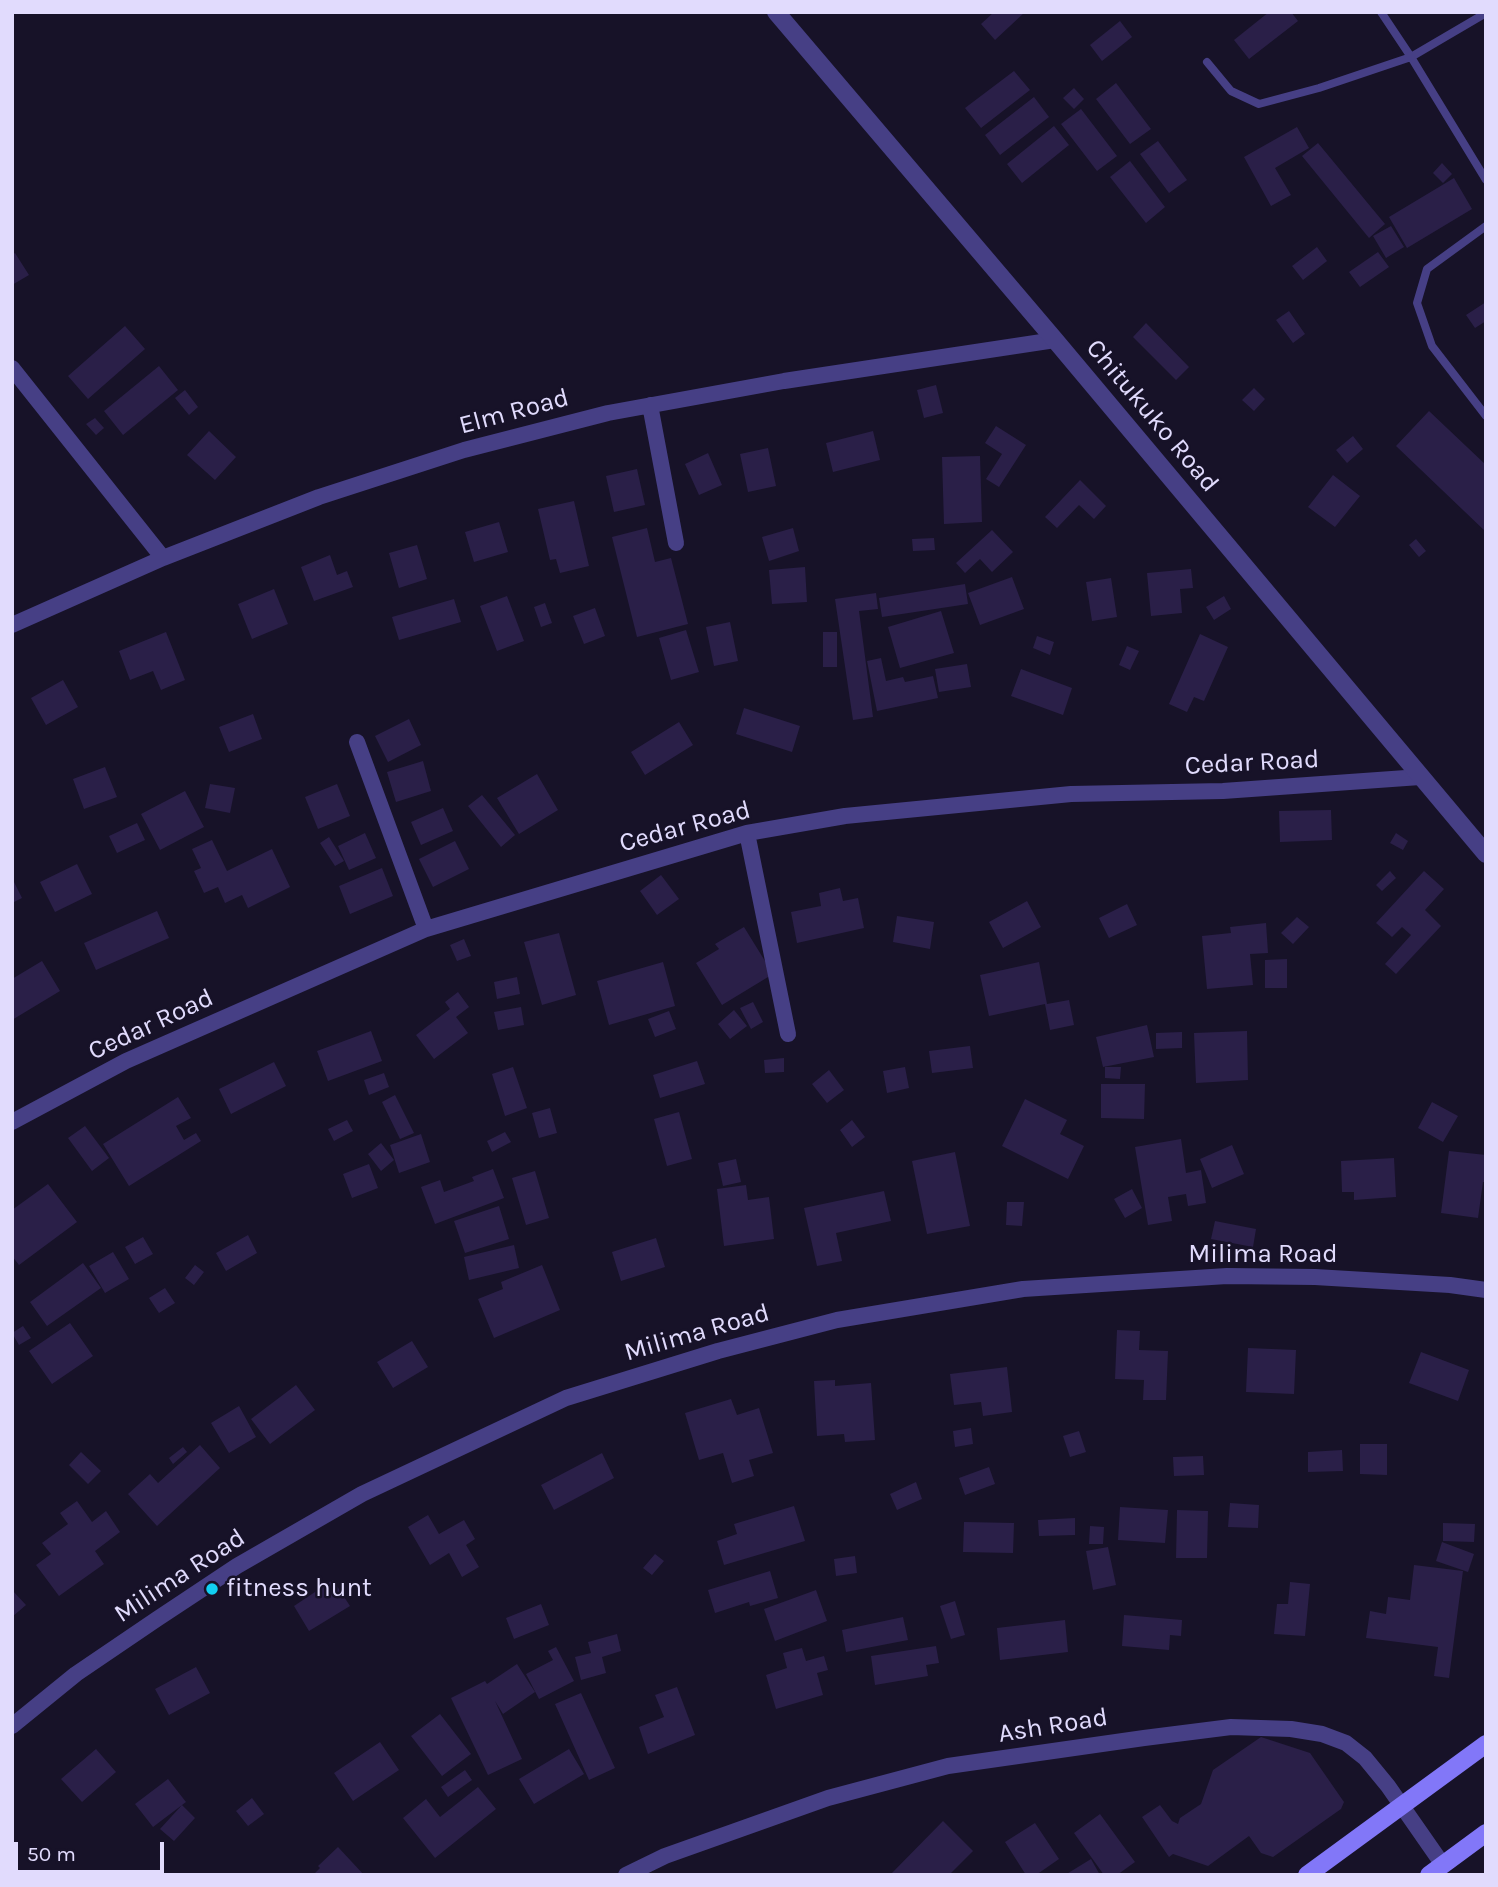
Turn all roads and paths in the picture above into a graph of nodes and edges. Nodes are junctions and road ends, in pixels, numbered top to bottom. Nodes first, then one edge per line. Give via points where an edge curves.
1 (776, 12) edge
2 (1381, 12) edge
3 (1486, 13) edge
4 (1411, 57) junction
5 (1207, 62) dead end
6 (1486, 180) edge
7 (1486, 226) edge
8 (1055, 340) junction
9 (12, 368) edge
10 (650, 405) junction
11 (1486, 416) edge
12 (676, 544) dead end
13 (163, 558) junction
14 (12, 625) edge
15 (357, 742) dead end
16 (1420, 777) junction
17 (747, 833) junction
18 (1486, 855) edge
19 (426, 929) junction
20 (788, 1034) dead end
21 (12, 1122) edge
22 (1486, 1290) edge
23 (12, 1726) edge
24 (1486, 1744) edge
25 (1401, 1806) junction
26 (1486, 1833) edge
27 (1436, 1870) edge
28 (626, 1875) edge
29 (1307, 1875) edge

1 - 8 street, Chitukuko Road
2 - 4 lane
3 - 4 lane
4 - 5 lane via 1259,104 1231,91
4 - 6 lane
7 - 11 lane via 1427,269 1417,303 1432,346
8 - 10 street, Elm Road
8 - 16 street, Chitukuko Road
9 - 13 street
10 - 12 street
10 - 13 street, Elm Road via 464,450 319,496
13 - 14 street, Elm Road
15 - 19 street
16 - 17 street, Cedar Road via 1223,791 1071,793 845,816
16 - 18 street, Chitukuko Road
17 - 19 street, Cedar Road
17 - 20 street
19 - 21 street, Cedar Road via 126,1061
22 - 23 street, Milima Road via 1315,1277 1227,1276 1023,1289 837,1320 718,1351 566,1398 362,1494 237,1566 157,1619 76,1674
24 - 25 main road
25 - 27 street, Ash Road
25 - 28 street, Ash Road via 1365,1758 1346,1743 1292,1729 1231,1727 948,1766 828,1798 665,1856
25 - 29 main road
26 - 27 main road

